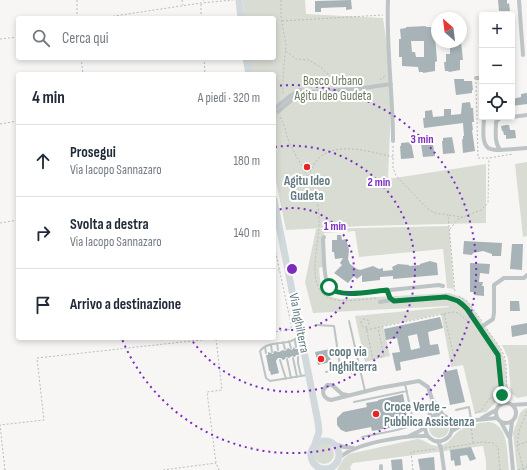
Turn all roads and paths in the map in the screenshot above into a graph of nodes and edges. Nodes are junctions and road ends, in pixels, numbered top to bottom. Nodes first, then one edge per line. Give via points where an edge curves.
1 (76, 0) edge
2 (182, 0) edge
3 (230, 0) edge
4 (234, 0) edge
5 (239, 0) edge
6 (281, 0) edge
7 (388, 0) edge
8 (519, 0) edge
9 (201, 3) junction
10 (183, 6) junction
11 (388, 15) junction
12 (78, 16) edge
13 (115, 16) edge
14 (202, 16) edge
15 (241, 16) edge
16 (282, 21) junction
17 (16, 37) edge
18 (0, 39) edge
19 (286, 51) junction
20 (523, 55) dead end
21 (81, 60) edge
22 (204, 60) edge
23 (246, 60) edge
24 (390, 66) junction
25 (83, 72) edge
26 (205, 72) edge
27 (249, 72) edge
28 (476, 78) edge
29 (378, 82) dead end
30 (391, 84) junction
31 (338, 86) dead end
32 (284, 97) dead end
33 (276, 112) edge
34 (276, 114) edge
35 (527, 115) edge
36 (515, 116) edge
37 (484, 120) edge
38 (498, 120) edge
39 (16, 122) edge
40 (0, 124) edge
41 (393, 141) joint
42 (527, 148) edge
43 (500, 150) junction
44 (514, 154) dead end
45 (393, 157) junction
46 (489, 158) junction
47 (309, 177) junction
48 (276, 210) edge
49 (448, 215) junction
50 (462, 217) junction
51 (16, 220) edge
52 (0, 223) edge
53 (450, 230) junction
54 (324, 237) dead end
55 (276, 253) edge
56 (276, 270) edge
57 (280, 270) junction
58 (527, 275) edge
59 (442, 286) dead end
60 (388, 291) junction
61 (449, 293) dead end
62 (390, 299) junction
63 (380, 302) dead end
64 (444, 314) junction
65 (479, 317) dead end
66 (474, 319) junction
67 (350, 321) dead end
68 (317, 325) dead end
69 (366, 327) dead end
70 (378, 328) junction
71 (480, 328) junction
72 (366, 330) junction
73 (276, 332) edge
74 (301, 333) junction
75 (198, 340) edge
76 (216, 340) edge
77 (295, 340) junction
78 (289, 341) junction
79 (283, 342) junction
80 (277, 344) junction
81 (271, 345) junction
82 (265, 347) junction
83 (296, 347) dead end
84 (291, 348) dead end
85 (284, 349) dead end
86 (278, 350) dead end
87 (272, 352) dead end
88 (266, 353) dead end
89 (298, 357) dead end
90 (293, 358) dead end
91 (286, 359) dead end
92 (280, 360) dead end
93 (454, 361) dead end
94 (277, 366) dead end
95 (281, 366) junction
96 (352, 366) dead end
97 (350, 367) junction
98 (339, 368) junction
99 (326, 372) dead end
100 (309, 375) junction
101 (301, 376) junction
102 (352, 376) dead end
103 (297, 377) junction
104 (291, 378) junction
105 (286, 379) junction
106 (405, 383) junction
107 (502, 388) junction
108 (365, 391) junction
109 (406, 391) junction
110 (347, 395) junction
111 (502, 395) junction
112 (432, 399) junction
113 (354, 402) dead end
114 (508, 403) junction
115 (501, 404) junction
116 (526, 404) edge
117 (512, 405) junction
118 (456, 410) dead end
119 (496, 410) junction
120 (527, 411) edge
121 (516, 412) junction
122 (470, 414) junction
123 (443, 415) junction
124 (429, 418) junction
125 (448, 418) junction
126 (497, 418) junction
127 (481, 419) junction
128 (470, 421) junction
129 (318, 422) junction
130 (501, 422) junction
131 (512, 422) junction
132 (425, 427) junction
133 (452, 431) junction
134 (428, 436) junction
135 (362, 437) dead end
136 (407, 437) junction
137 (510, 438) junction
138 (444, 440) junction
139 (438, 441) junction
140 (527, 442) edge
141 (332, 443) junction
142 (473, 443) junction
143 (315, 444) junction
144 (517, 446) junction
145 (356, 448) junction
146 (441, 448) junction
147 (216, 463) junction
148 (335, 465) edge
149 (527, 467) edge
150 (322, 469) edge
151 (524, 469) edge
152 (5, 470) edge
153 (163, 470) edge
154 (219, 470) edge
155 (413, 470) edge
156 (444, 470) edge
157 (500, 470) edge
158 (513, 470) edge
159 (518, 470) edge

1 - 12 path
2 - 10 path
3 - 4 path
3 - 9 path
5 - 15 main road
6 - 16 path
7 - 11 street
8 - 20 street
9 - 10 path
9 - 14 path
10 - 13 path
11 - 16 path
11 - 24 street
16 - 19 path
17 - 18 path
19 - 31 path via 296,59 309,60 320,67
19 - 32 path
21 - 25 path
22 - 26 path
23 - 27 main road
24 - 29 path via 383,79
24 - 30 street
28 - 46 path via 478,158
30 - 33 street via 357,89 310,92 300,90 290,96
30 - 41 street
34 - 47 path via 284,124 288,140
35 - 36 street
37 - 43 street via 485,146
38 - 43 street via 496,138
39 - 40 path
41 - 45 path
42 - 43 street
44 - 46 path
45 - 47 path via 365,150 329,151 316,161
45 - 49 path via 396,176 428,208 435,213
46 - 50 path via 488,203 481,210
47 - 62 path via 319,211 315,265 318,287 327,297 335,300
48 - 74 main road, Via Inghilterra
49 - 50 path
49 - 53 path
50 - 53 path via 454,222
51 - 52 path
53 - 61 path via 456,294
54 - 60 street via 326,277 332,290 338,293
55 - 57 path
56 - 57 path
57 - 73 path via 291,324 290,329
58 - 71 street via 524,278 504,278 494,285 493,319
59 - 60 street
60 - 62 street
62 - 63 street
62 - 66 street via 394,301 452,298 463,305
64 - 66 path via 456,312 470,322
64 - 70 path
64 - 93 path
65 - 66 path
66 - 71 street
67 - 108 lane
68 - 98 lane via 334,326
69 - 72 path
70 - 72 path
70 - 72 path via 384,356 373,360
71 - 107 street via 498,355
74 - 77 lane
74 - 100 main road, Via Inghilterra
75 - 152 path via 37,358 44,420 0,425
76 - 147 path via 222,390 207,392
77 - 78 lane
77 - 83 lane
78 - 79 lane
78 - 84 lane
79 - 80 lane
79 - 85 lane
80 - 81 lane
80 - 86 lane
81 - 82 lane
81 - 87 lane
82 - 88 lane
82 - 105 lane via 260,351 266,378 270,381
89 - 101 lane
90 - 103 lane
91 - 104 lane
92 - 95 lane
94 - 95 lane
95 - 105 lane
96 - 97 path
97 - 98 path
97 - 102 path
98 - 99 lane
100 - 101 lane
100 - 129 main road, Via Inghilterra
101 - 103 lane
103 - 104 lane
104 - 105 lane
106 - 108 street
106 - 109 lane
106 - 112 street via 422,383 429,389
107 - 111 street
107 - 114 street
108 - 110 street
109 - 113 lane
109 - 135 lane via 414,425
110 - 110 street via 332,385 323,390 328,400
111 - 115 street
111 - 122 path via 493,396 481,411
112 - 123 street
112 - 124 street
114 - 115 street
114 - 117 street
115 - 119 street
116 - 117 street
116 - 121 street
117 - 121 street
118 - 122 lane via 469,407
119 - 126 street
119 - 127 street
120 - 144 path via 519,431
121 - 131 street
122 - 128 lane
123 - 124 street via 436,414
123 - 125 street
124 - 132 street
125 - 128 street
125 - 133 street via 452,424
126 - 127 street
126 - 130 street
127 - 128 street
128 - 133 street
128 - 142 path
129 - 141 main road, Via Inghilterra
129 - 143 main road, Via Inghilterra via 319,432
130 - 131 street
130 - 137 street
131 - 137 street
132 - 134 street
132 - 136 street
133 - 138 street
134 - 136 street
134 - 139 street
136 - 145 street
137 - 158 street
138 - 139 street
138 - 146 street
139 - 146 street
140 - 144 path
141 - 143 main road via 323,441
141 - 145 street
141 - 148 main road, Via Inghilterra via 338,451
142 - 146 path
142 - 157 path via 493,443 498,448
143 - 150 main road, Via Inghilterra via 311,450 311,458
144 - 151 path
145 - 148 street via 344,453
146 - 155 path via 411,452
146 - 156 street
147 - 153 path
147 - 154 path
148 - 150 main road, Via Inghilterra
149 - 151 path
151 - 159 path

